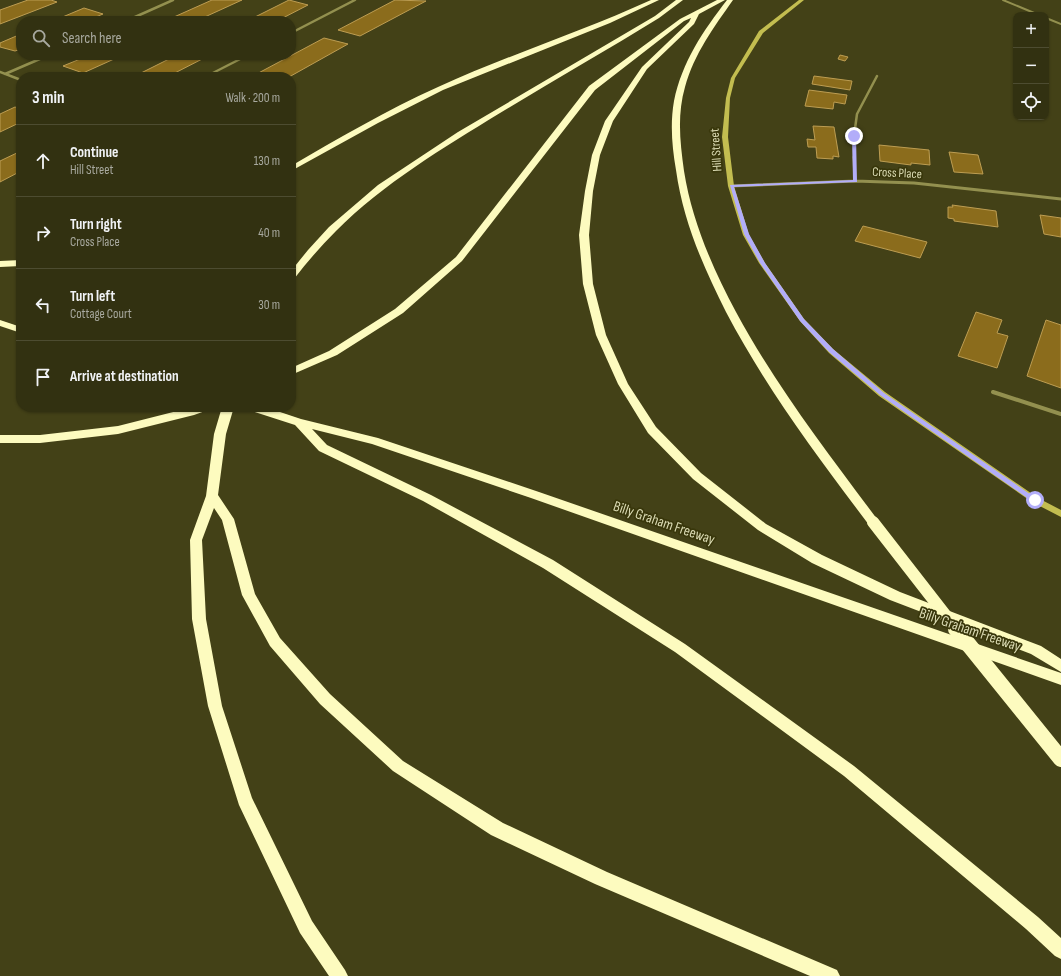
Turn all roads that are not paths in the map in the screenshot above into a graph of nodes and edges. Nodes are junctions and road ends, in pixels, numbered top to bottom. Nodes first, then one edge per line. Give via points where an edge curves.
1 (173, 0) edge
2 (355, 0) edge
3 (656, 0) edge
4 (680, 0) edge
5 (722, 0) edge
6 (730, 0) edge
7 (802, 0) edge
8 (1003, 0) edge
9 (1032, 12) edge
10 (696, 14) junction
11 (137, 16) edge
12 (1049, 19) edge
13 (1061, 24) edge
14 (296, 30) edge
15 (37, 60) edge
16 (238, 60) edge
17 (0, 72) edge
18 (215, 72) edge
19 (5, 74) junction
20 (877, 76) dead end
21 (16, 78) edge
22 (296, 166) edge
23 (855, 181) junction
24 (731, 186) junction
25 (1061, 199) edge
26 (16, 263) edge
27 (0, 264) edge
28 (296, 270) edge
29 (0, 324) edge
30 (16, 329) edge
31 (296, 370) edge
32 (993, 392) dead end
33 (190, 412) edge
34 (227, 412) edge
35 (268, 412) edge
36 (1061, 414) edge
37 (299, 422) junction
38 (0, 439) edge
39 (212, 496) junction
40 (1061, 514) edge
41 (1061, 666) edge
42 (1061, 679) edge
43 (1061, 759) edge
44 (1061, 950) edge
45 (339, 976) edge
46 (831, 976) edge

1 - 11 street
2 - 14 street
3 - 22 highway via 455,83 410,104
4 - 28 highway via 657,17 439,146 396,176 347,214
5 - 10 highway
6 - 43 highway, bridge via 704,34 688,66 678,101 676,143 681,185 694,230 716,282 754,354 803,427 873,522
7 - 24 street, Hill Street via 761,32 733,78 728,98 725,137
8 - 9 lane
10 - 31 highway via 682,20 592,88 459,259 399,311 333,353
10 - 41 highway via 692,23 644,68 609,121 596,155 584,235 588,284 601,335 623,384 652,430 697,476 762,527 817,559 881,589 1036,650
12 - 13 lane
15 - 19 street
16 - 18 street
17 - 19 street
19 - 21 street
20 - 23 street via 857,114 854,136
23 - 24 street, Cross Place
23 - 25 street, Cross Place via 914,183
24 - 40 street, Hill Street via 746,234 762,263 802,320 831,350 882,394 1035,500
26 - 27 highway
29 - 30 highway
32 - 36 street
33 - 38 highway via 118,430 40,439
34 - 39 highway via 220,434
35 - 37 highway, Billy Graham Freeway
37 - 42 highway, Billy Graham Freeway via 374,441 528,492
37 - 44 highway via 323,448 427,498 548,564 680,648 849,771
39 - 45 highway via 196,540 199,619 215,706 245,800 306,927
39 - 46 highway via 228,519 249,595 275,642 324,699 398,766 497,828 601,878

